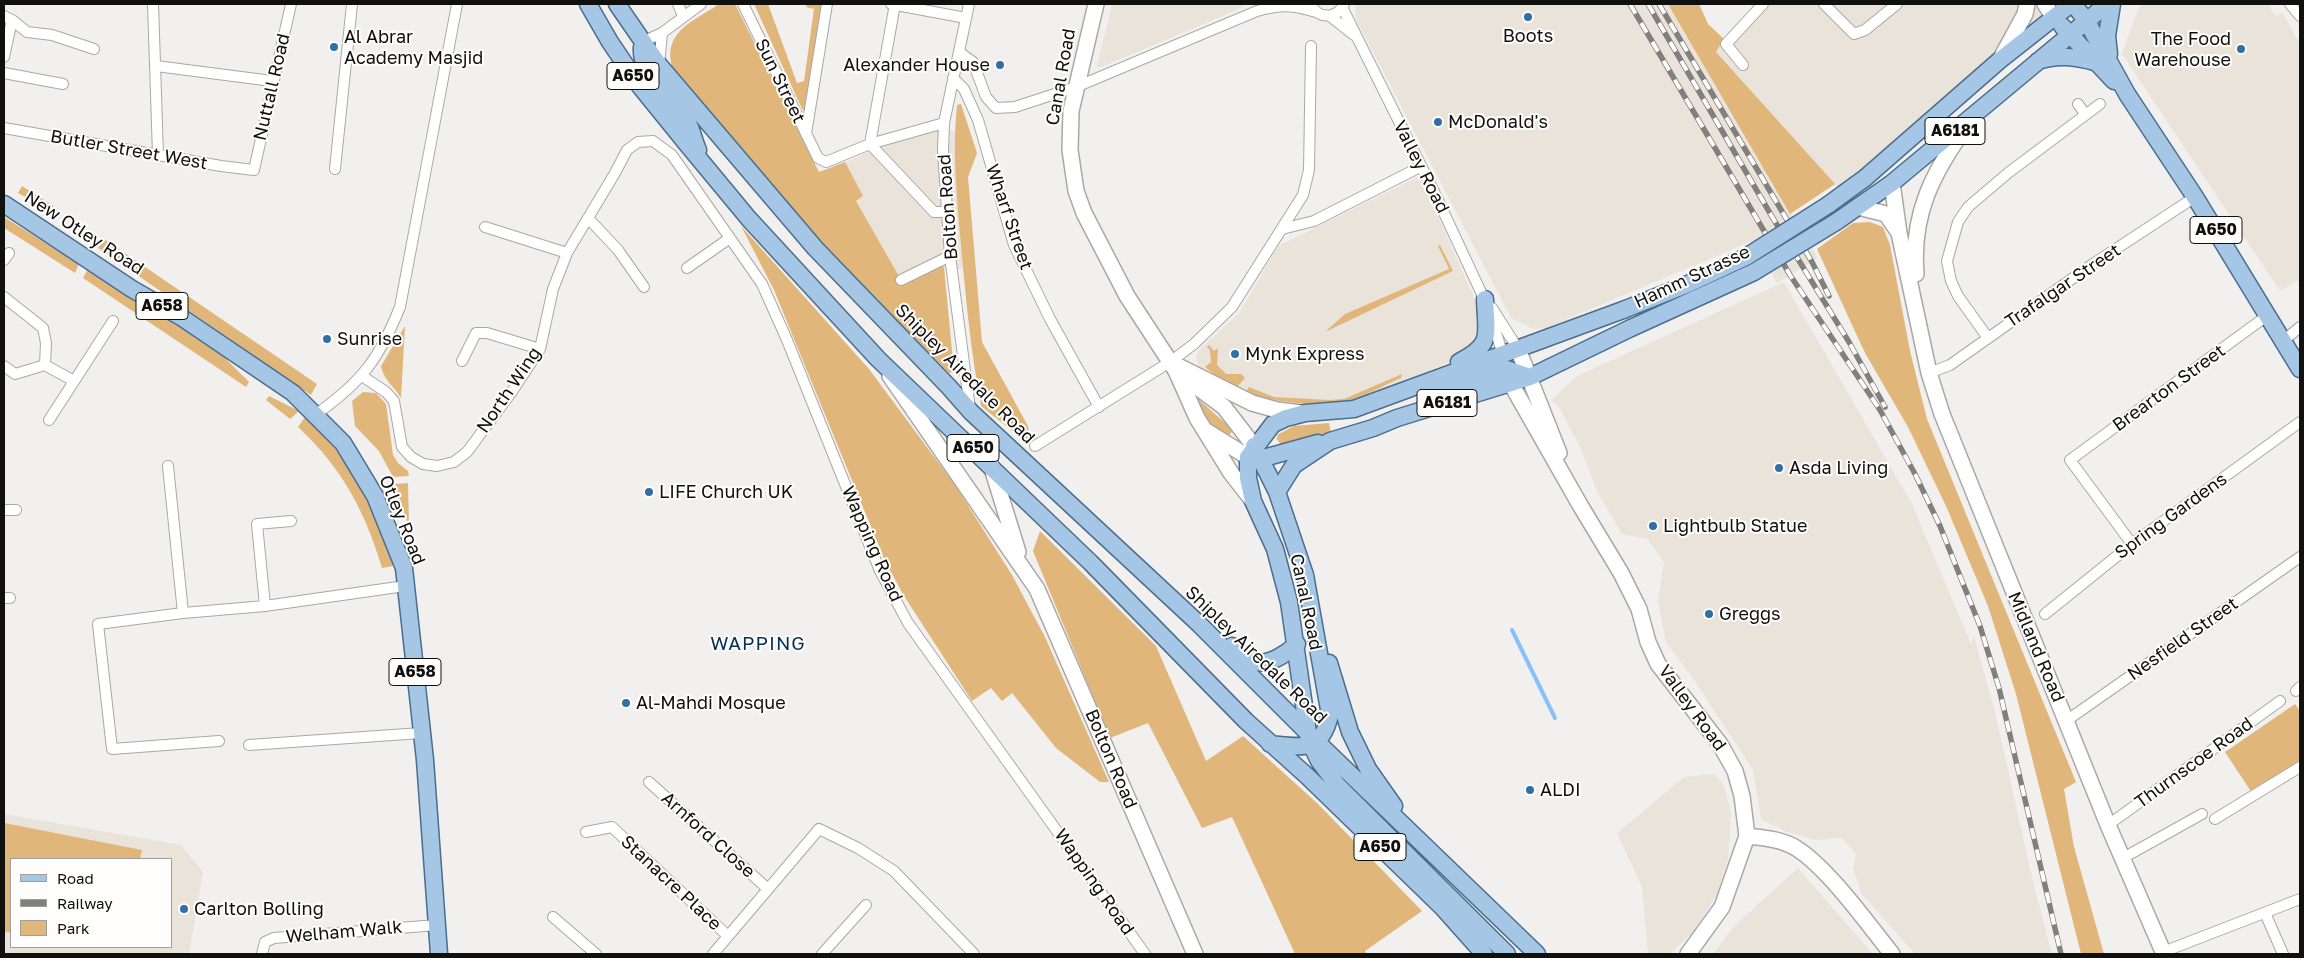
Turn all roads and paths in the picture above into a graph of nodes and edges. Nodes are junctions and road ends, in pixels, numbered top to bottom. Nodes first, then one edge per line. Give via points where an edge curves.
1 (153, 4) edge
2 (291, 4) edge
3 (352, 4) edge
4 (457, 4) edge
5 (588, 4) edge
6 (618, 4) edge
7 (678, 4) edge
8 (701, 4) edge
9 (743, 4) edge
10 (827, 4) edge
11 (894, 4) edge
12 (969, 4) edge
13 (1096, 4) edge
14 (1293, 4) edge
15 (1763, 4) edge
16 (1824, 4) edge
17 (1897, 4) edge
18 (2027, 4) edge
19 (2045, 4) edge
20 (2072, 4) edge
21 (2107, 4) edge
22 (2112, 4) edge
23 (2290, 4) edge
24 (1343, 5) edge
25 (1256, 8) edge
26 (1313, 8) edge
27 (683, 16) junction
28 (1330, 16) junction
29 (2300, 16) edge
30 (8, 18) edge
31 (966, 18) junction
32 (2054, 18) junction
33 (2086, 20) junction
34 (662, 32) junction
35 (2069, 34) junction
36 (1355, 36) junction
37 (642, 42) junction
38 (1311, 46) dead end
39 (94, 49) dead end
40 (959, 52) junction
41 (4, 57) edge
42 (2000, 60) junction
43 (2038, 61) junction
44 (2104, 62) junction
45 (659, 65) junction
46 (1743, 65) dead end
47 (156, 66) junction
48 (4, 73) edge
49 (953, 78) junction
50 (272, 81) junction
51 (63, 84) dead end
52 (1076, 87) junction
53 (2078, 104) dead end
54 (2100, 104) dead end
55 (2085, 114) junction
56 (1972, 117) junction
57 (944, 123) junction
58 (4, 128) edge
59 (806, 134) junction
60 (653, 141) joint
61 (1905, 142) junction
62 (870, 144) junction
63 (158, 156) junction
64 (703, 164) junction
65 (1420, 167) junction
66 (335, 169) dead end
67 (254, 170) joint
68 (1892, 183) junction
69 (2195, 198) junction
70 (4, 204) edge
71 (1858, 207) junction
72 (948, 212) junction
73 (588, 218) junction
74 (485, 227) dead end
75 (1282, 228) junction
76 (1899, 233) junction
77 (730, 238) junction
78 (567, 253) junction
79 (950, 256) junction
80 (687, 268) dead end
81 (901, 280) dead end
82 (644, 286) dead end
83 (4, 297) edge
84 (1485, 299) junction
85 (2268, 315) junction
86 (113, 321) dead end
87 (2300, 327) edge
88 (1922, 335) junction
89 (1988, 338) junction
90 (2283, 341) junction
91 (540, 349) junction
92 (878, 359) junction
93 (462, 361) dead end
94 (1509, 364) junction
95 (45, 365) junction
96 (4, 366) edge
97 (1173, 367) junction
98 (2300, 369) edge
99 (1929, 373) junction
100 (362, 376) junction
101 (1530, 376) junction
102 (74, 381) junction
103 (1413, 386) junction
104 (1099, 407) junction
105 (970, 412) junction
106 (1305, 413) junction
107 (315, 414) junction
108 (49, 420) dead end
109 (2300, 422) edge
110 (1204, 430) junction
111 (1330, 441) junction
112 (1035, 446) dead end
113 (1254, 454) junction
114 (991, 465) junction
115 (168, 466) dead end
116 (1277, 492) junction
117 (1253, 501) junction
118 (1580, 505) junction
119 (4, 510) edge
120 (16, 510) dead end
121 (291, 520) dead end
122 (2132, 544) junction
123 (2300, 557) edge
124 (1022, 566) junction
125 (405, 586) junction
126 (265, 606) junction
127 (1310, 610) junction
128 (183, 613) junction
129 (2045, 614) dead end
130 (1200, 624) junction
131 (1297, 644) junction
132 (2280, 700) dead end
133 (2066, 721) junction
134 (421, 733) junction
135 (1312, 739) junction
136 (219, 741) dead end
137 (1270, 744) junction
138 (249, 745) dead end
139 (2300, 766) edge
140 (649, 782) dead end
141 (2202, 814) dead end
142 (2215, 820) dead end
143 (2108, 825) junction
144 (586, 832) dead end
145 (1747, 836) junction
146 (1416, 838) junction
147 (2123, 858) junction
148 (768, 889) junction
149 (2300, 899) edge
150 (866, 905) dead end
151 (2265, 913) junction
152 (553, 917) dead end
153 (437, 925) junction
154 (728, 936) junction
155 (720, 951) edge
156 (2164, 953) edge
157 (262, 954) edge
158 (439, 954) edge
159 (596, 954) edge
160 (822, 954) edge
161 (974, 954) edge
162 (1145, 954) edge
163 (1195, 954) edge
164 (1484, 954) edge
165 (1507, 954) edge
166 (1537, 954) edge
167 (1688, 954) edge
168 (1892, 954) edge
169 (2283, 954) edge

1 - 47 street
2 - 50 street, Nuttall Road
3 - 66 street
4 - 100 street via 400,306 388,337
5 - 64 main road, A650 via 639,85
6 - 37 main road, Shipley Airedale Road / A650
7 - 27 street
8 - 27 street
9 - 59 street, Sun Street
10 - 59 street
11 - 31 street
11 - 62 street
12 - 31 street, Bolton Road
13 - 52 street, Canal Road
14 - 25 street
14 - 26 street
15 - 46 street via 1726,44
16 - 17 street via 1854,34 1865,30
18 - 42 street via 2025,14
19 - 32 street
20 - 32 main road, Hamm Strasse / A6181
20 - 33 main road, A650
21 - 33 main road, A6181
22 - 44 main road
23 - 29 street
24 - 28 street
24 - 36 street, Valley Road
25 - 52 street
26 - 28 street
27 - 34 street
28 - 36 street
30 - 39 street via 27,32 52,34
30 - 41 street
31 - 40 street, Bolton Road
32 - 35 main road, A650
32 - 42 main road, Hamm Strasse / A6181
33 - 35 main road, Hamm Strasse / A6181
33 - 44 main road, A650
34 - 37 street
34 - 45 street
35 - 43 main road, Hamm Strasse / A6181
35 - 44 main road, A650
36 - 65 street, Valley Road
37 - 45 main road, Shipley Airedale Road / A650
37 - 64 main road via 641,57 661,90 687,121
38 - 75 street via 1309,170 1303,194
40 - 49 street, Bolton Road
40 - 52 street via 973,62 986,97 996,108 1015,107
42 - 61 main road, Hamm Strasse / A6181
43 - 44 main road via 2051,56
43 - 56 main road, Hamm Strasse / A6181
44 - 69 main road, A650
45 - 105 main road, Shipley Airedale Road / A650 via 815,248
47 - 50 street
47 - 63 street
48 - 51 street
49 - 57 street, Bolton Road
49 - 104 street, Wharf Street via 964,89 978,120 1014,245 1050,319
50 - 67 street, Nuttall Road
52 - 97 street, Canal Road via 1070,150 1076,191 1127,296
53 - 55 street
54 - 55 street
55 - 89 street via 1968,206 1958,222 1947,261 1951,281
56 - 68 main road, Hamm Strasse / A6181
56 - 88 street, Midland Road via 1948,151 1930,185 1917,223 1914,246
57 - 62 street
57 - 72 street, Bolton Road
58 - 63 street, Butler Street West
59 - 62 street, Sun Street via 818,158 826,162
60 - 73 street, North Wing via 638,142 627,150
60 - 77 street, Wapping Road via 672,155
61 - 68 main road
61 - 94 main road, Hamm Strasse / A6181, bridge via 1865,178 1828,205 1746,257
62 - 72 street via 934,212
63 - 67 street, Butler Street West
64 - 92 main road, A650
65 - 75 street via 1314,221
65 - 84 street, Valley Road
68 - 71 main road, Hamm Strasse / A6181
68 - 76 street, Midland Road
69 - 85 main road, A650
69 - 89 street, Trafalgar Street
70 - 107 main road, New Otley Road / A658 via 268,374
71 - 76 street, Midland Road via 1886,214
71 - 101 main road, Hamm Strasse / A6181, bridge via 1754,272
72 - 79 street, Bolton Road
73 - 78 street, North Wing
73 - 82 street via 618,250
74 - 78 street
75 - 97 street via 1232,307
76 - 88 street, Midland Road
77 - 80 street
77 - 162 street, Wapping Road via 762,284 788,340 880,571 908,622
78 - 91 street, North Wing via 553,289
79 - 81 street
79 - 105 street, Bolton Road
83 - 95 street via 43,328
84 - 94 street, Valley Road
84 - 94 street, Valley Road
84 - 103 main road via 1486,336 1481,349
85 - 90 main road, A650
85 - 122 street, Brearton Street via 2070,460
86 - 102 street
87 - 90 street
88 - 99 street, Midland Road
89 - 99 street, Trafalgar Street via 1950,365
90 - 98 main road, A650
91 - 93 street via 476,332
91 - 100 street, North Wing via 467,452 454,462 437,466 423,464 402,447 394,400
92 - 114 main road, A650
92 - 124 street, Bolton Road
94 - 101 main road, Hamm Strasse / A6181
94 - 101 street, Valley Road
94 - 103 main road, Hamm Strasse / A6181
94 - 111 main road, Hamm Strasse / A6181
94 - 118 street, Valley Road
95 - 96 street via 15,374
95 - 102 street
97 - 104 street
97 - 106 street via 1252,403
97 - 110 street, Canal Road
97 - 113 street, Canal Road via 1224,408
99 - 133 street, Midland Road via 1965,474
100 - 107 street via 342,396
101 - 118 street, Valley Road
102 - 108 street
103 - 106 main road, Hamm Strasse / A6181 via 1354,410
104 - 112 street
105 - 114 main road
105 - 130 main road, Shipley Airedale Road / A650
106 - 113 main road, Hamm Strasse / A6181 via 1273,424
107 - 125 main road, Otley Road / A658 via 343,443 375,496 404,568
109 - 122 street, Spring Gardens
110 - 113 street
110 - 117 street, Canal Road via 1231,474
111 - 113 main road, A6181
111 - 116 main road, Hamm Strasse / A6181 via 1294,465
113 - 116 main road, Canal Road
113 - 117 main road via 1248,478
114 - 124 street, Bolton Road
114 - 137 main road, A650
115 - 128 street
116 - 127 main road, Canal Road via 1305,575
117 - 131 main road, Canal Road via 1274,550
118 - 145 street, Valley Road via 1639,609 1658,664 1720,744 1735,771
119 - 120 street
121 - 126 street via 257,524
122 - 129 street, Spring Gardens
123 - 133 street, Nesfield Street
124 - 163 street, Bolton Road via 1041,597
125 - 126 street
125 - 134 main road, Otley Road / A658
126 - 128 street
127 - 135 main road, Canal Road via 1330,715 1326,730
127 - 146 main road, Canal Road via 1322,631 1350,732 1368,769
128 - 136 street via 98,624 112,749
130 - 131 main road via 1256,662 1268,661
130 - 135 main road, Shipley Airedale Road / A650
131 - 135 main road, Canal Road
132 - 143 street, Thurnscoe Road
133 - 143 street, Midland Road
134 - 138 street
134 - 153 main road, Otley Road / A658
135 - 137 main road via 1303,747
135 - 146 main road, Canal Road / A650
135 - 165 main road, A650 via 1319,761 1338,786
137 - 164 main road, A650 via 1429,894
139 - 142 street
140 - 148 street, Arnford Close
141 - 147 street
143 - 147 street, Midland Road
144 - 154 street, Stanacre Place via 612,827
145 - 167 street, Valley Road via 1722,907
145 - 168 street via 1771,838 1796,848 1823,871
146 - 166 main road, Canal Road / A650
147 - 156 street, Midland Road
148 - 154 street
148 - 161 street via 819,829 894,871
149 - 151 street
150 - 160 street
151 - 156 street
151 - 169 street
152 - 159 street
153 - 157 street, Welham Walk via 274,938 265,942
153 - 158 main road, Otley Road / A658
154 - 155 street

